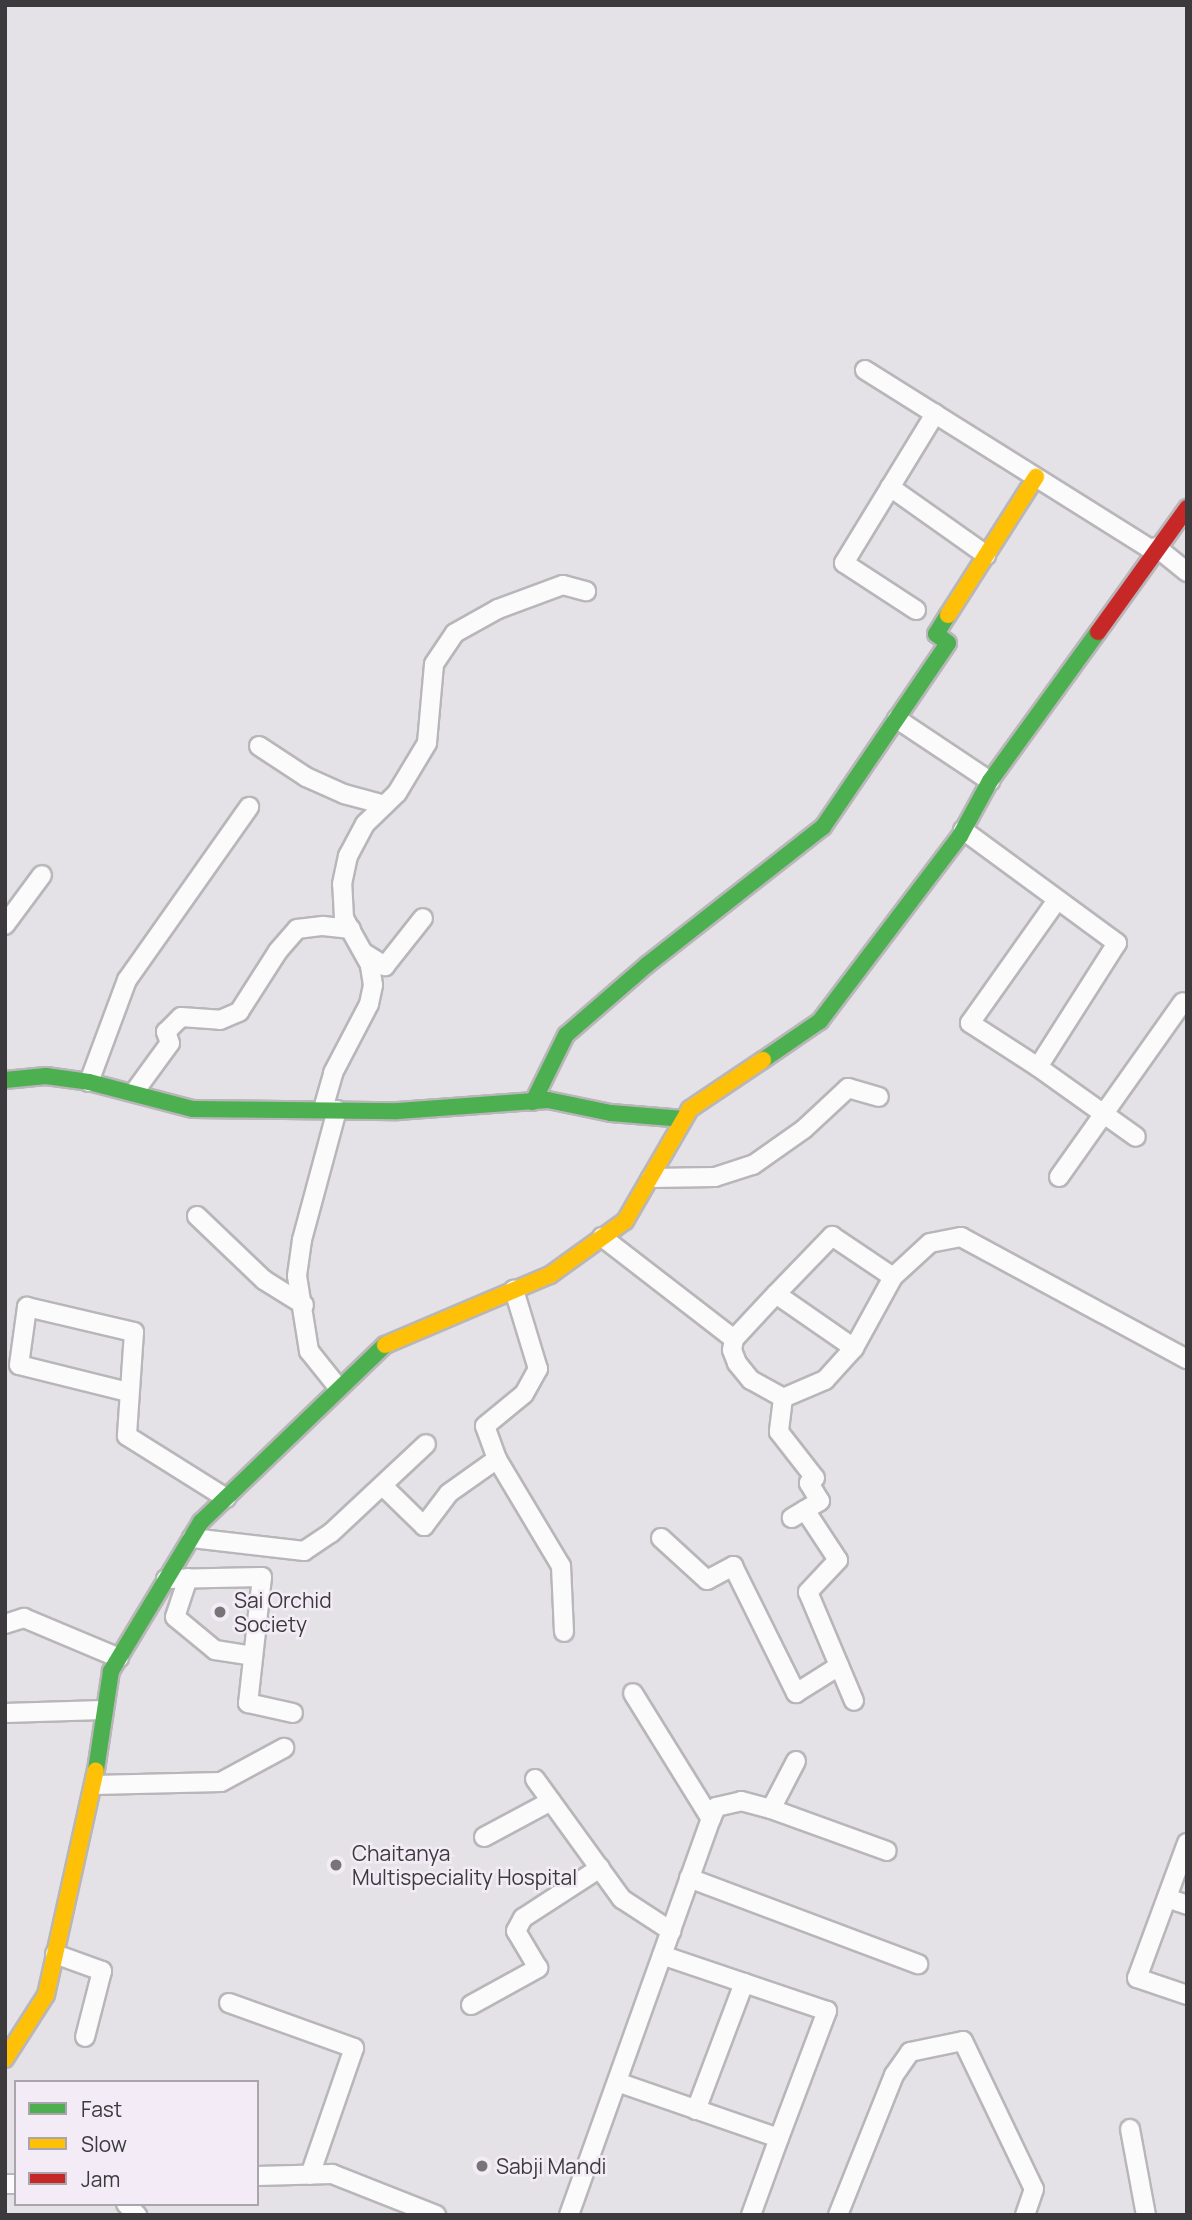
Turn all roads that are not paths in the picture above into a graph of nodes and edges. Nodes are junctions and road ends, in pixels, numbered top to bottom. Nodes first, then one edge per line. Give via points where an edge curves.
1 (865, 370) dead end
2 (935, 414) junction
3 (1036, 477) junction
4 (890, 487) junction
5 (1187, 508) edge
6 (1154, 549) junction
7 (986, 555) junction
8 (1187, 572) edge
9 (586, 591) dead end
10 (916, 610) dead end
11 (897, 719) junction
12 (259, 746) dead end
13 (990, 781) junction
14 (385, 805) junction
15 (249, 807) dead end
16 (963, 830) junction
17 (42, 875) dead end
18 (1057, 900) junction
19 (423, 918) dead end
20 (5, 925) edge
21 (351, 929) junction
22 (364, 953) junction
23 (1183, 1002) dead end
24 (1038, 1066) junction
25 (5, 1080) edge
26 (89, 1082) junction
27 (135, 1091) junction
28 (879, 1097) dead end
29 (533, 1102) junction
30 (330, 1110) junction
31 (1103, 1116) junction
32 (684, 1119) junction
33 (1136, 1137) dead end
34 (1059, 1177) dead end
35 (651, 1178) junction
36 (197, 1216) dead end
37 (603, 1237) junction
38 (893, 1277) junction
39 (514, 1290) junction
40 (776, 1294) junction
41 (304, 1305) junction
42 (734, 1339) junction
43 (853, 1349) junction
44 (1187, 1359) edge
45 (337, 1386) junction
46 (128, 1392) junction
47 (783, 1398) junction
48 (426, 1444) dead end
49 (497, 1459) junction
50 (384, 1486) junction
51 (226, 1498) junction
52 (192, 1538) junction
53 (661, 1538) dead end
54 (188, 1578) junction
55 (166, 1579) junction
56 (5, 1624) edge
57 (564, 1632) dead end
58 (253, 1656) junction
59 (119, 1658) junction
60 (839, 1666) junction
61 (633, 1693) dead end
62 (854, 1701) dead end
63 (103, 1710) junction
64 (5, 1713) edge
65 (293, 1713) dead end
66 (284, 1748) dead end
67 (796, 1761) dead end
68 (536, 1779) dead end
69 (94, 1785) junction
70 (551, 1801) junction
71 (771, 1809) junction
72 (711, 1819) junction
73 (484, 1837) dead end
74 (1187, 1843) edge
75 (887, 1851) dead end
76 (600, 1868) junction
77 (689, 1878) junction
78 (1167, 1898) junction
79 (1187, 1905) edge
80 (671, 1931) junction
81 (55, 1954) junction
82 (662, 1955) junction
83 (918, 1964) dead end
84 (744, 1983) junction
85 (1187, 1996) edge
86 (229, 2003) dead end
87 (471, 2005) dead end
88 (85, 2037) dead end
89 (5, 2059) edge
90 (617, 2082) junction
91 (696, 2109) junction
92 (1130, 2129) dead end
93 (779, 2138) junction
94 (310, 2175) junction
95 (259, 2176) edge
96 (436, 2215) edge
97 (569, 2215) edge
98 (751, 2215) edge
99 (838, 2215) edge
100 (1025, 2215) edge
101 (1146, 2215) edge

1 - 2 street
2 - 3 street
2 - 4 street
3 - 6 street
3 - 7 main road
4 - 7 street
4 - 10 street via 844,563
5 - 6 main road
6 - 8 street
6 - 13 main road
7 - 11 main road via 936,634 948,643
9 - 14 street via 564,584 545,589 455,633 434,664 427,743
11 - 13 street
11 - 29 main road via 814,837 648,964 566,1035
12 - 14 street via 306,777
13 - 16 main road
14 - 21 street via 365,824 348,856 342,893 344,918
15 - 26 street via 127,980
16 - 18 street
16 - 32 main road via 820,1021 690,1109
17 - 20 street
18 - 24 street via 1118,943
18 - 24 street via 970,1023
19 - 22 street via 385,966
21 - 22 street
21 - 27 street via 297,929 239,1012 220,1020 181,1017 166,1032 170,1044
22 - 30 street via 373,985 369,1004 333,1073
23 - 31 street
24 - 31 street
25 - 26 main road via 46,1076
26 - 27 main road
27 - 30 main road via 193,1109
28 - 35 street via 848,1088 804,1129 753,1166 715,1177
29 - 30 main road via 398,1111
29 - 32 main road
30 - 41 street via 297,1276
31 - 33 street
31 - 34 street
32 - 35 main road
35 - 37 main road via 625,1221
36 - 41 street via 264,1280
37 - 39 main road via 550,1275
37 - 42 street
38 - 40 street via 832,1236
38 - 43 street
38 - 44 street via 930,1243 961,1237
39 - 45 main road via 392,1338
39 - 49 street via 538,1369 524,1394 485,1426
40 - 42 street
40 - 43 street
41 - 45 street via 302,1328 309,1351
42 - 47 street via 737,1363 751,1380
43 - 47 street via 825,1380
45 - 51 main road
46 - 46 street via 19,1365 27,1307 134,1332
46 - 51 street via 127,1436
47 - 60 street via 779,1432 816,1478 809,1483 820,1501 799,1514 838,1560 807,1592
48 - 50 street
49 - 50 street via 449,1493 424,1526
49 - 57 street via 561,1566
50 - 52 street via 303,1551
51 - 52 main road
52 - 55 main road
53 - 60 street via 707,1580 733,1566 796,1693
54 - 55 street
54 - 58 street via 175,1617 215,1650
54 - 58 street via 262,1577
55 - 59 main road
56 - 59 street via 24,1618
58 - 65 street via 247,1703
59 - 63 main road via 111,1671
60 - 62 street
61 - 72 street
63 - 64 street
63 - 69 main road
66 - 69 street via 221,1782
67 - 71 street
68 - 70 street
69 - 81 main road
70 - 73 street
70 - 76 street
71 - 72 street via 741,1801 716,1807
71 - 75 street
72 - 77 street
74 - 78 street
76 - 80 street via 622,1899
76 - 87 street via 523,1918 516,1931 538,1968
77 - 80 street
77 - 83 street
78 - 79 street
78 - 85 street via 1137,1978
80 - 82 street
81 - 88 street via 102,1972
81 - 89 main road via 46,1995
82 - 84 street
82 - 90 street
84 - 91 street
84 - 93 street via 827,2011
86 - 94 street via 354,2048
90 - 91 street
90 - 97 street
91 - 93 street
92 - 101 street
93 - 98 street
94 - 95 street
94 - 96 street via 332,2174
99 - 100 street via 894,2075 910,2052 963,2041 1034,2189

